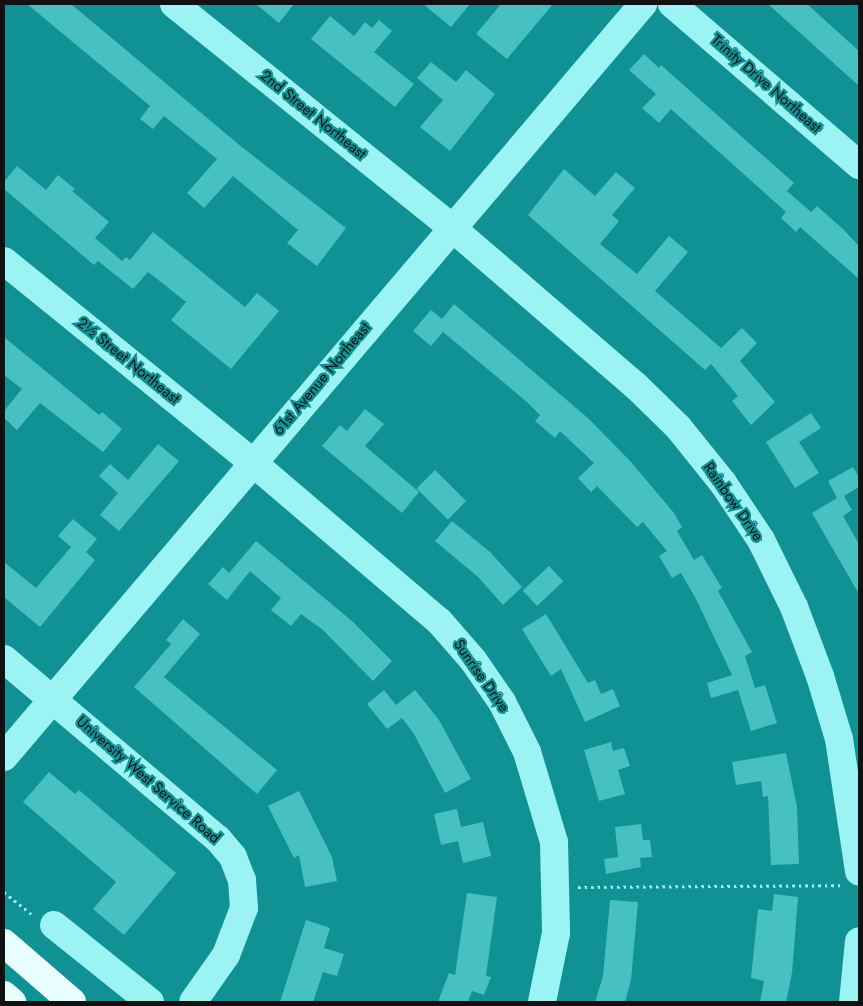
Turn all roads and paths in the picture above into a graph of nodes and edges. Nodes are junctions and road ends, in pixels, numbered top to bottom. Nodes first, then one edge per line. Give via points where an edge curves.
1 (174, 4) edge
2 (643, 4) edge
3 (672, 4) edge
4 (859, 165) edge
5 (451, 227) junction
6 (4, 261) edge
7 (252, 462) junction
8 (4, 659) edge
9 (53, 698) junction
10 (4, 757) edge
11 (856, 865) edge
12 (557, 887) junction
13 (54, 926) dead end
14 (859, 941) edge
15 (4, 943) edge
16 (4, 995) edge
17 (12, 1002) edge
18 (72, 1002) edge
19 (150, 1002) edge
20 (193, 1002) edge
21 (542, 1002) edge
22 (853, 1002) edge

1 - 5 street, 2nd Street Northeast
2 - 5 street, 61st Avenue Northeast
3 - 4 street, Trinity Drive Northeast
5 - 7 street, 61st Avenue Northeast
5 - 11 street, Rainbow Drive via 636,386 678,427 723,483 761,540 794,607 839,739
6 - 7 street, 2½ Street Northeast
7 - 9 street, 61st Avenue Northeast
7 - 12 street, Sunrise Drive via 439,621 473,660 502,702 527,752 554,842
8 - 9 street, University West Service Road
9 - 10 street, 61st Avenue Northeast
9 - 20 street, University West Service Road via 218,838 233,857 242,880 244,908 226,955
11 - 12 path
12 - 21 street, Sunrise Drive via 556,933
13 - 19 street
14 - 22 street
15 - 18 main road
16 - 17 main road

